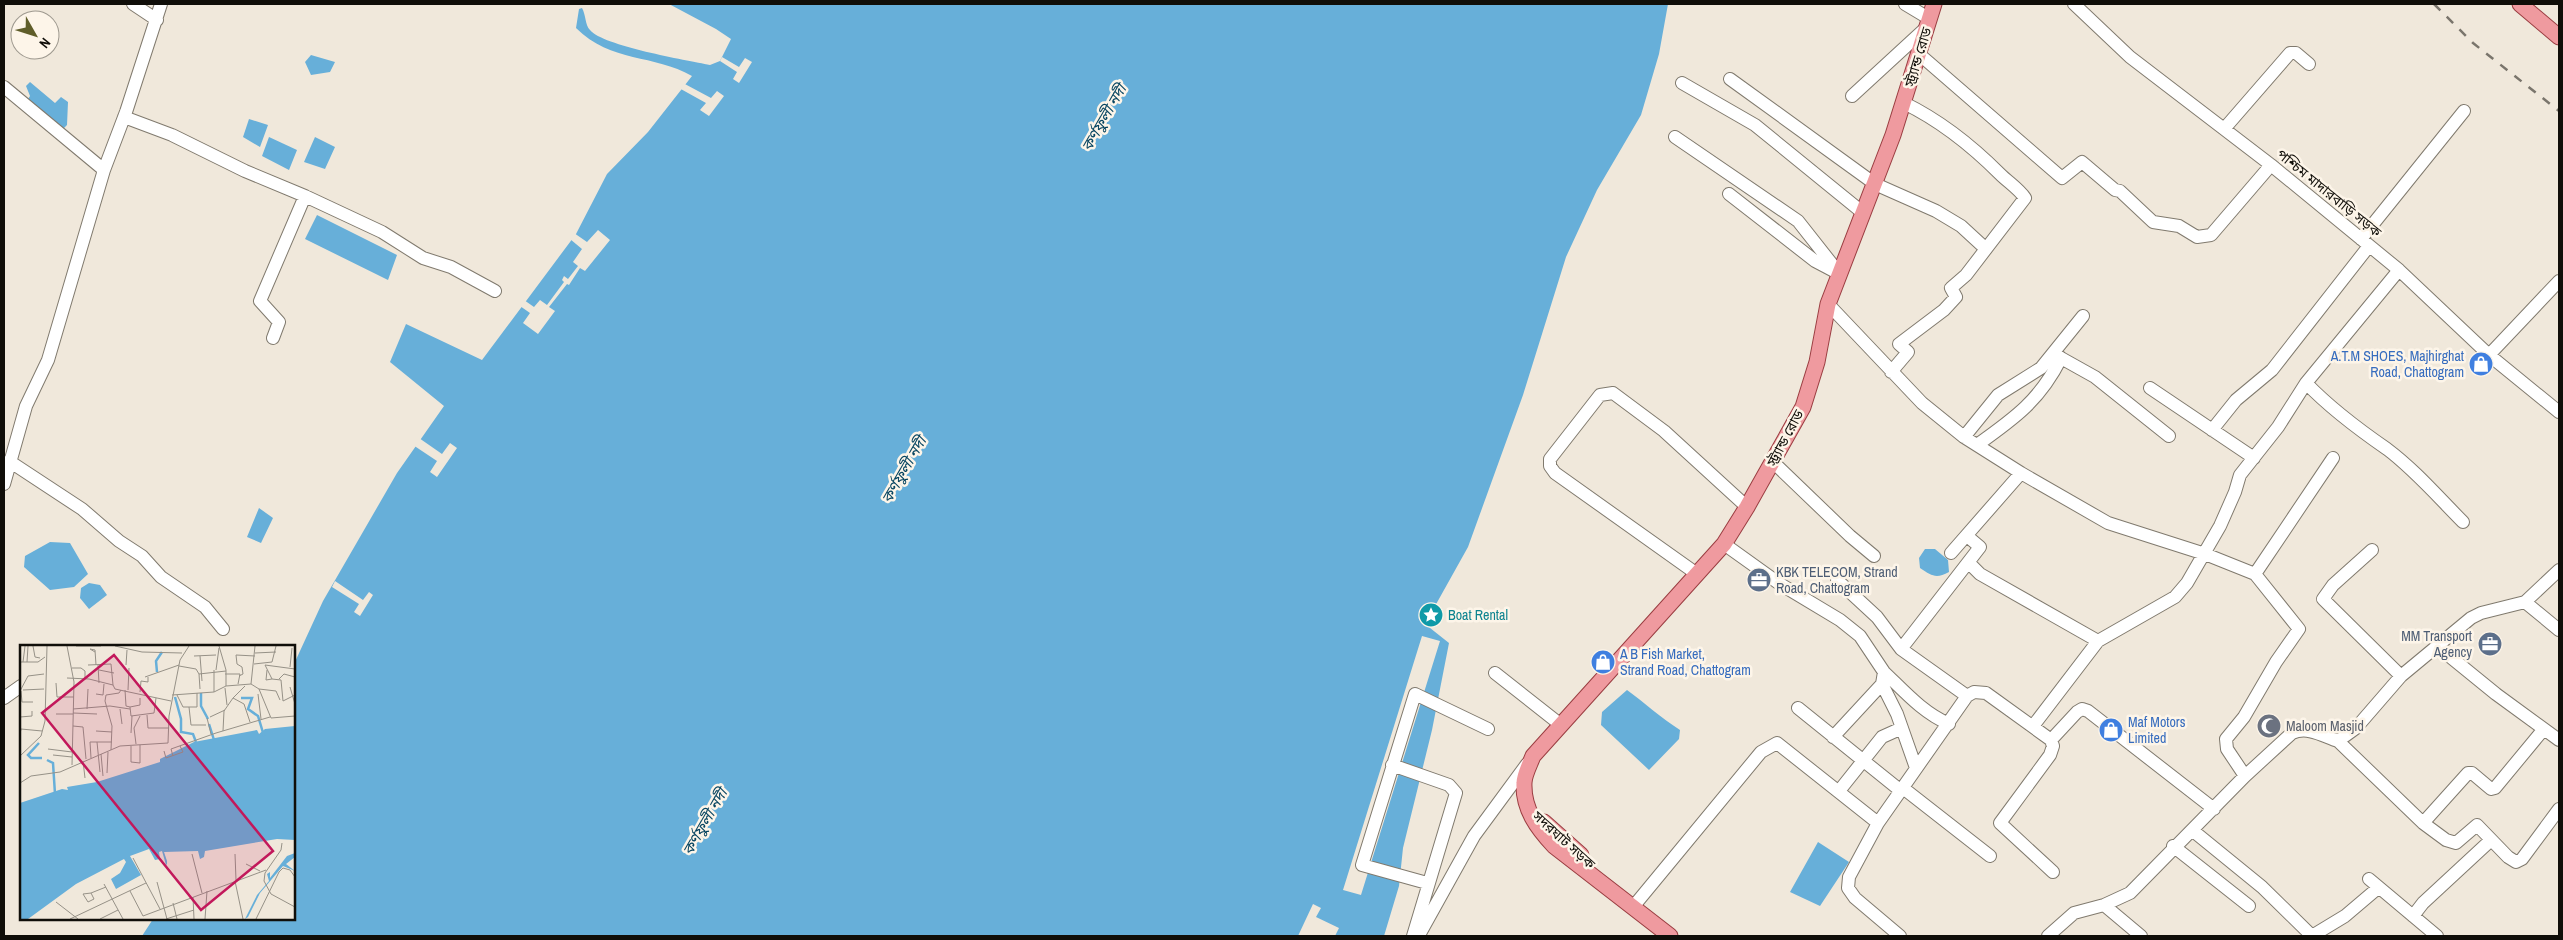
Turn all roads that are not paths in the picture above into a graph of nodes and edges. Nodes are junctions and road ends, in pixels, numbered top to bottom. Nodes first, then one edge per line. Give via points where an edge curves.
1 (133, 4) edge
2 (161, 4) edge
3 (1905, 4) edge
4 (1934, 4) edge
5 (2074, 4) edge
6 (2520, 4) edge
7 (2530, 4) edge
8 (157, 20) junction
9 (1929, 23) junction
10 (2559, 27) edge
11 (2559, 37) edge
12 (1919, 54) junction
13 (2309, 64) dead end
14 (1730, 79) dead end
15 (1682, 83) dead end
16 (4, 87) edge
17 (1852, 96) dead end
18 (1904, 103) junction
19 (2464, 111) dead end
20 (124, 117) junction
21 (2224, 129) junction
22 (1675, 137) dead end
23 (2271, 165) junction
24 (104, 170) junction
25 (1875, 184) junction
26 (1729, 194) dead end
27 (305, 196) junction
28 (1862, 212) junction
29 (2365, 242) junction
30 (1986, 249) junction
31 (2398, 270) junction
32 (1839, 273) junction
33 (2559, 281) edge
34 (495, 291) dead end
35 (1828, 304) junction
36 (2083, 316) dead end
37 (272, 338) dead end
38 (2057, 355) junction
39 (2489, 355) junction
40 (1891, 372) junction
41 (2306, 383) junction
42 (2150, 388) dead end
43 (2559, 412) edge
44 (2212, 430) junction
45 (2169, 436) dead end
46 (1964, 437) junction
47 (1977, 445) junction
48 (8, 457) edge
49 (2254, 458) junction
50 (2333, 458) dead end
51 (1773, 462) junction
52 (2022, 473) junction
53 (4, 484) edge
54 (1747, 508) junction
55 (2463, 522) dead end
56 (1967, 536) junction
57 (1724, 544) junction
58 (2372, 550) dead end
59 (1951, 554) dead end
60 (2205, 554) junction
61 (1874, 556) dead end
62 (1969, 563) junction
63 (2559, 570) edge
64 (1698, 574) junction
65 (2255, 574) junction
66 (1836, 580) dead end
67 (2525, 602) junction
68 (223, 629) dead end
69 (2559, 630) edge
70 (2098, 641) junction
71 (2437, 646) junction
72 (1901, 649) junction
73 (1495, 673) dead end
74 (2401, 676) junction
75 (1883, 678) junction
76 (20, 687) edge
77 (1967, 696) junction
78 (4, 698) edge
79 (1798, 708) dead end
80 (1948, 724) junction
81 (1561, 725) junction
82 (2032, 726) junction
83 (1902, 728) junction
84 (1488, 729) dead end
85 (2543, 730) junction
86 (1834, 737) junction
87 (2051, 740) junction
88 (2559, 740) edge
89 (2338, 741) junction
90 (1533, 756) junction
91 (1862, 760) junction
92 (1392, 764) junction
93 (1916, 768) junction
94 (2245, 776) junction
95 (1902, 790) junction
96 (1839, 791) junction
97 (1528, 808) joint
98 (2214, 809) junction
99 (2559, 809) edge
100 (1878, 823) junction
101 (2423, 823) junction
102 (2192, 830) junction
103 (2491, 840) junction
104 (2173, 846) junction
105 (1990, 856) dead end
106 (2053, 872) dead end
107 (1428, 883) junction
108 (1635, 904) junction
109 (2104, 905) junction
110 (2249, 906) dead end
111 (2413, 916) junction
112 (1413, 936) edge
113 (1418, 936) edge
114 (1670, 936) edge
115 (1682, 936) edge
116 (1900, 936) edge
117 (2048, 936) edge
118 (2141, 936) edge
119 (2312, 936) edge
120 (2437, 936) edge

1 - 8 street
2 - 8 street
3 - 9 street
4 - 9 main road, স্ট্র্যান্ড রোড
5 - 21 street, পশ্চিম মাদারবাড়ি সড়ক via 2130,57
6 - 11 main road
7 - 10 main road
8 - 20 street
9 - 12 main road, স্ট্র্যান্ড রোড
9 - 17 street
12 - 18 main road, স্ট্র্যান্ড রোড
12 - 23 street via 2062,178 2082,162 2120,191 2151,221 2179,226 2197,237 2211,235
13 - 21 street via 2296,53 2290,53
14 - 25 street
15 - 28 street via 1755,125
16 - 24 street
18 - 25 main road, স্ট্র্যান্ড রোড
18 - 30 street via 1958,135 2024,196 2024,202
19 - 29 street
20 - 24 street
20 - 27 street via 172,135
21 - 23 street, পশ্চিম মাদারবাড়ি সড়ক
22 - 32 street via 1798,221
23 - 29 street, পশ্চিম মাদারবাড়ি সড়ক
24 - 48 street via 48,360 26,406
25 - 28 main road, স্ট্র্যান্ড রোড
25 - 30 street via 1936,211 1961,226
26 - 32 street via 1815,261
27 - 34 street via 382,232 423,258 452,266
27 - 37 street via 260,301 279,322
28 - 32 main road, স্ট্র্যান্ড রোড
29 - 31 street, পশ্চিম মাদারবাড়ি সড়ক
29 - 44 street via 2272,370 2236,400
30 - 40 street via 1966,275 1950,288 1956,296 1944,310 1899,344 1908,352
31 - 39 street, পশ্চিম মাদারবাড়ি সড়ক
31 - 41 street
32 - 35 main road, স্ট্র্যান্ড রোড
33 - 39 street
35 - 40 street
35 - 51 main road, স্ট্র্যান্ড রোড via 1818,362 1803,407
36 - 38 street
38 - 45 street via 2095,377
38 - 46 street via 1998,395
38 - 47 street via 2045,388
39 - 43 street, পশ্চিম মাদারবাড়ি সড়ক
40 - 46 street via 1922,403
41 - 49 street
41 - 55 street via 2328,407 2412,471
42 - 44 street
44 - 49 street
46 - 47 street
47 - 52 street
48 - 53 street
48 - 68 street via 142,556 161,577 205,607
49 - 60 street via 2240,475
50 - 65 street
51 - 54 main road, স্ট্র্যান্ড রোড
51 - 61 street
52 - 56 street
52 - 60 street via 2108,523
54 - 57 main road, স্ট্র্যান্ড রোড
54 - 64 street via 1664,431 1613,393 1600,395 1550,459 1555,473
56 - 59 street
56 - 62 street via 1981,546
57 - 64 main road, স্ট্র্যান্ড রোড
57 - 75 street via 1860,636
58 - 74 street via 2333,585 2323,599
60 - 65 street
60 - 70 street via 2175,597
62 - 70 street via 1980,574
62 - 72 street
63 - 67 street
64 - 81 main road, স্ট্র্যান্ড রোড
65 - 94 street via 2299,628 2244,717 2226,739 2227,749
66 - 72 street via 1877,617
67 - 69 street
67 - 71 street via 2481,612
70 - 82 street
71 - 74 street
71 - 85 street
72 - 77 street
73 - 81 street
74 - 89 street via 2356,728
75 - 80 street via 1938,720
75 - 83 street
75 - 86 street
76 - 78 street
77 - 80 street
77 - 82 street via 1974,692 1986,693
79 - 86 street
80 - 93 street
81 - 90 main road, স্ট্র্যান্ড রোড
82 - 87 street
83 - 91 street via 1882,737
83 - 93 street
84 - 92 street via 1415,694
85 - 88 street
85 - 101 street via 2495,788 2491,789 2468,772
86 - 91 street
87 - 98 street via 2077,712 2088,711
87 - 106 street via 2050,755 2000,823
89 - 94 street via 2300,730 2292,733
89 - 101 street
90 - 97 main road, স্ট্র্যান্ড রোড via 1524,782
90 - 113 street via 1474,836
91 - 95 street
91 - 96 street
92 - 107 street via 1449,786 1456,793
92 - 107 street via 1362,865
93 - 95 street
94 - 98 street
95 - 100 street
95 - 105 street
96 - 100 street
96 - 108 street via 1777,743 1769,746
97 - 108 main road, সদরঘাট সড়ক via 1538,830 1554,846
98 - 102 street
99 - 103 street via 2522,859 2516,862
100 - 116 street via 1849,877 1848,888 1855,898
101 - 103 street via 2446,840 2456,843 2477,825
102 - 104 street
102 - 119 street via 2262,887
103 - 111 street
104 - 109 street via 2130,893
104 - 110 street
107 - 112 street
108 - 114 main road, সদরঘাট সড়ক
108 - 115 main road, সদরঘাট সড়ক
109 - 117 street via 2074,913
109 - 118 street
111 - 119 street via 2374,884 2345,916
111 - 120 street

